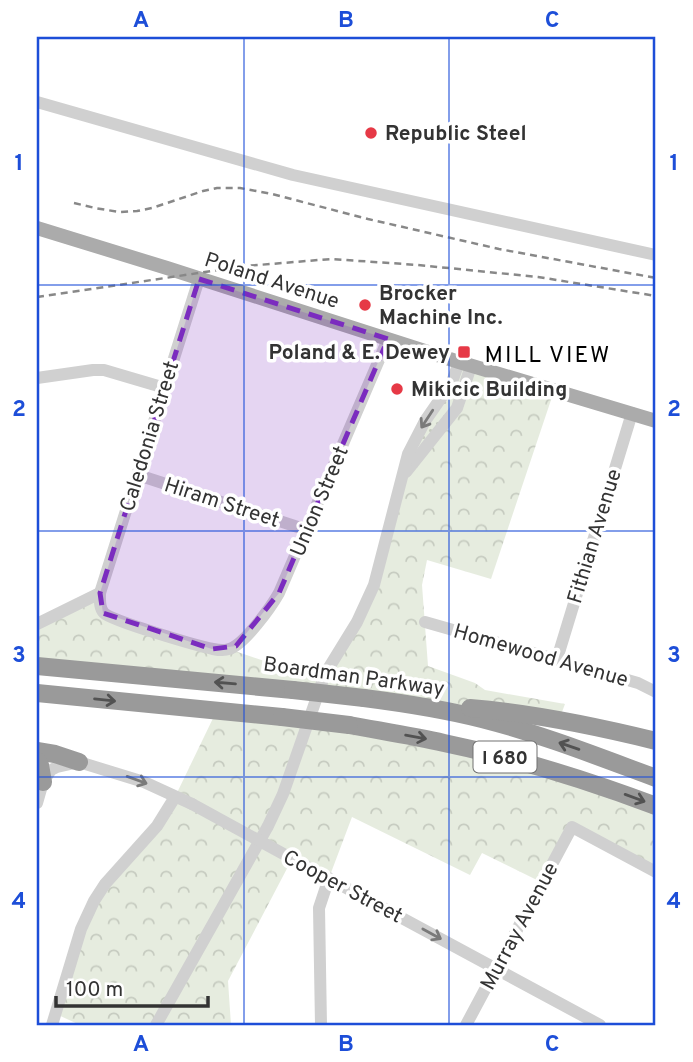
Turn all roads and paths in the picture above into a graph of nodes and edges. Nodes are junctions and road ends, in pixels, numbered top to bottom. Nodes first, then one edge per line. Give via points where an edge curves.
1 (37, 102) edge
2 (37, 228) edge
3 (656, 255) edge
4 (199, 279) junction
5 (388, 339) junction
6 (465, 364) junction
7 (37, 378) edge
8 (165, 388) junction
9 (632, 413) junction
10 (656, 421) edge
11 (138, 475) junction
12 (401, 478) junction
13 (307, 530) junction
14 (100, 593) junction
15 (425, 622) dead end
16 (37, 624) edge
17 (557, 659) junction
18 (37, 666) edge
19 (656, 692) edge
20 (37, 693) edge
21 (384, 700) junction
22 (656, 741) edge
23 (37, 751) edge
24 (37, 761) edge
25 (79, 762) junction
26 (656, 778) edge
27 (44, 782) junction
28 (175, 797) junction
29 (37, 803) edge
30 (656, 806) edge
31 (656, 872) edge
32 (329, 878) junction
33 (496, 969) junction
34 (52, 1025) edge
35 (156, 1025) edge
36 (321, 1025) edge
37 (466, 1025) edge
38 (600, 1025) edge

1 - 3 street via 293,175
2 - 4 main road, Poland Avenue
4 - 5 main road, Poland Avenue
4 - 8 street, Caledonia Street
5 - 6 main road, Poland Avenue
5 - 13 street, Union Street
6 - 9 main road, Poland Avenue
6 -> 12 street via 425,421
6 - 12 street via 457,408
7 - 8 street via 104,370
8 - 11 street, Caledonia Street
9 - 10 main road, Poland Avenue
9 - 17 street, Fithian Avenue
11 - 13 street, Hiram Street
11 - 14 street, Caledonia Street
12 - 35 street via 374,584 325,674 283,794
13 - 14 street, Union Street via 276,598 245,638 229,649 212,649 109,617 101,608
14 - 16 street
15 - 17 street, Homewood Avenue
17 - 19 street, Homewood Avenue
21 -> 18 highway, Boardman Parkway / I 680, bridge
20 -> 30 highway, I 680, bridge via 349,725 443,742 577,778
21 - 22 highway via 492,709
26 -> 21 highway, Boardman Parkway / I 680 via 481,719
23 - 25 highway
24 - 27 highway
25 - 27 street via 57,766
25 -> 28 street, Cooper Street
27 - 29 street
28 - 32 street, Cooper Street, bridge
28 - 34 street via 90,908
31 - 33 street, Murray Avenue via 572,827
32 -> 33 street, Cooper Street
32 - 36 street via 319,908
33 - 37 street, Murray Avenue
33 - 38 street, Cooper Street

